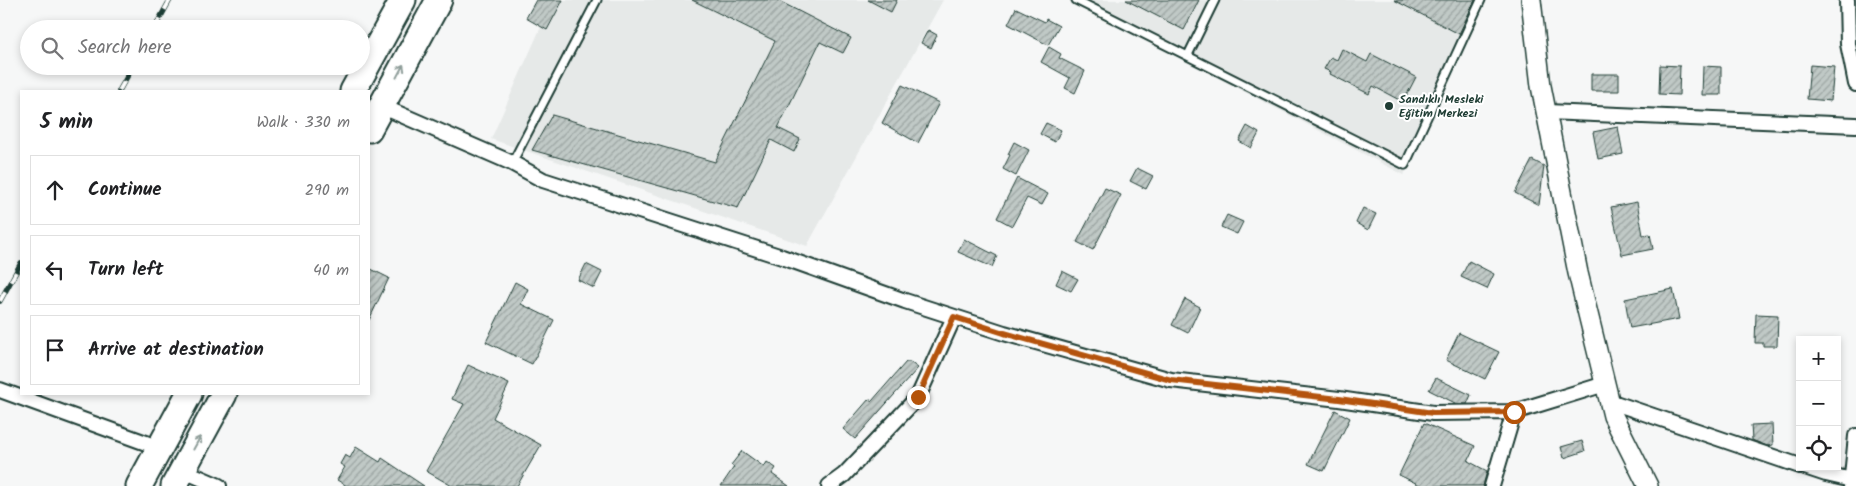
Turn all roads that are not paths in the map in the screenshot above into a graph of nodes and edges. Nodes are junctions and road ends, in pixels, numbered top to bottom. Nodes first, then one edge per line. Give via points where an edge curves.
1 (403, 0) edge
2 (439, 0) edge
3 (597, 0) edge
4 (1076, 0) edge
5 (1215, 0) edge
6 (1481, 0) edge
7 (1532, 0) edge
8 (1847, 0) edge
9 (1188, 55) junction
10 (370, 60) edge
11 (362, 75) edge
12 (1856, 84) edge
13 (354, 90) edge
14 (381, 106) junction
15 (1546, 112) junction
16 (1856, 125) edge
17 (370, 127) edge
18 (512, 164) junction
19 (954, 317) junction
20 (0, 390) edge
21 (1607, 392) junction
22 (188, 395) edge
23 (223, 395) edge
24 (1514, 412) junction
25 (1856, 436) edge
26 (160, 448) junction
27 (1796, 464) edge
28 (1817, 471) edge
29 (178, 478) edge
30 (1851, 483) edge
31 (139, 486) edge
32 (219, 486) edge
33 (830, 486) edge
34 (1492, 486) edge
35 (1648, 486) edge

1 - 10 highway
14 -> 2 highway
3 - 18 lane
4 - 9 lane
5 - 9 lane
6 - 9 lane via 1405,165
7 - 15 street
8 - 12 street via 1848,44
11 - 13 highway
14 - 17 highway
14 - 18 street
15 - 16 street
15 - 21 street via 1578,272
18 - 19 street via 543,180 782,257
19 - 24 street via 1171,380 1433,413
19 - 33 street via 918,397
20 - 26 street
21 - 24 street
21 - 27 street
21 - 35 street via 1612,416
22 - 26 highway
29 -> 23 highway
24 - 34 street
25 - 30 street
26 - 31 highway
28 - 30 street
29 - 32 street

